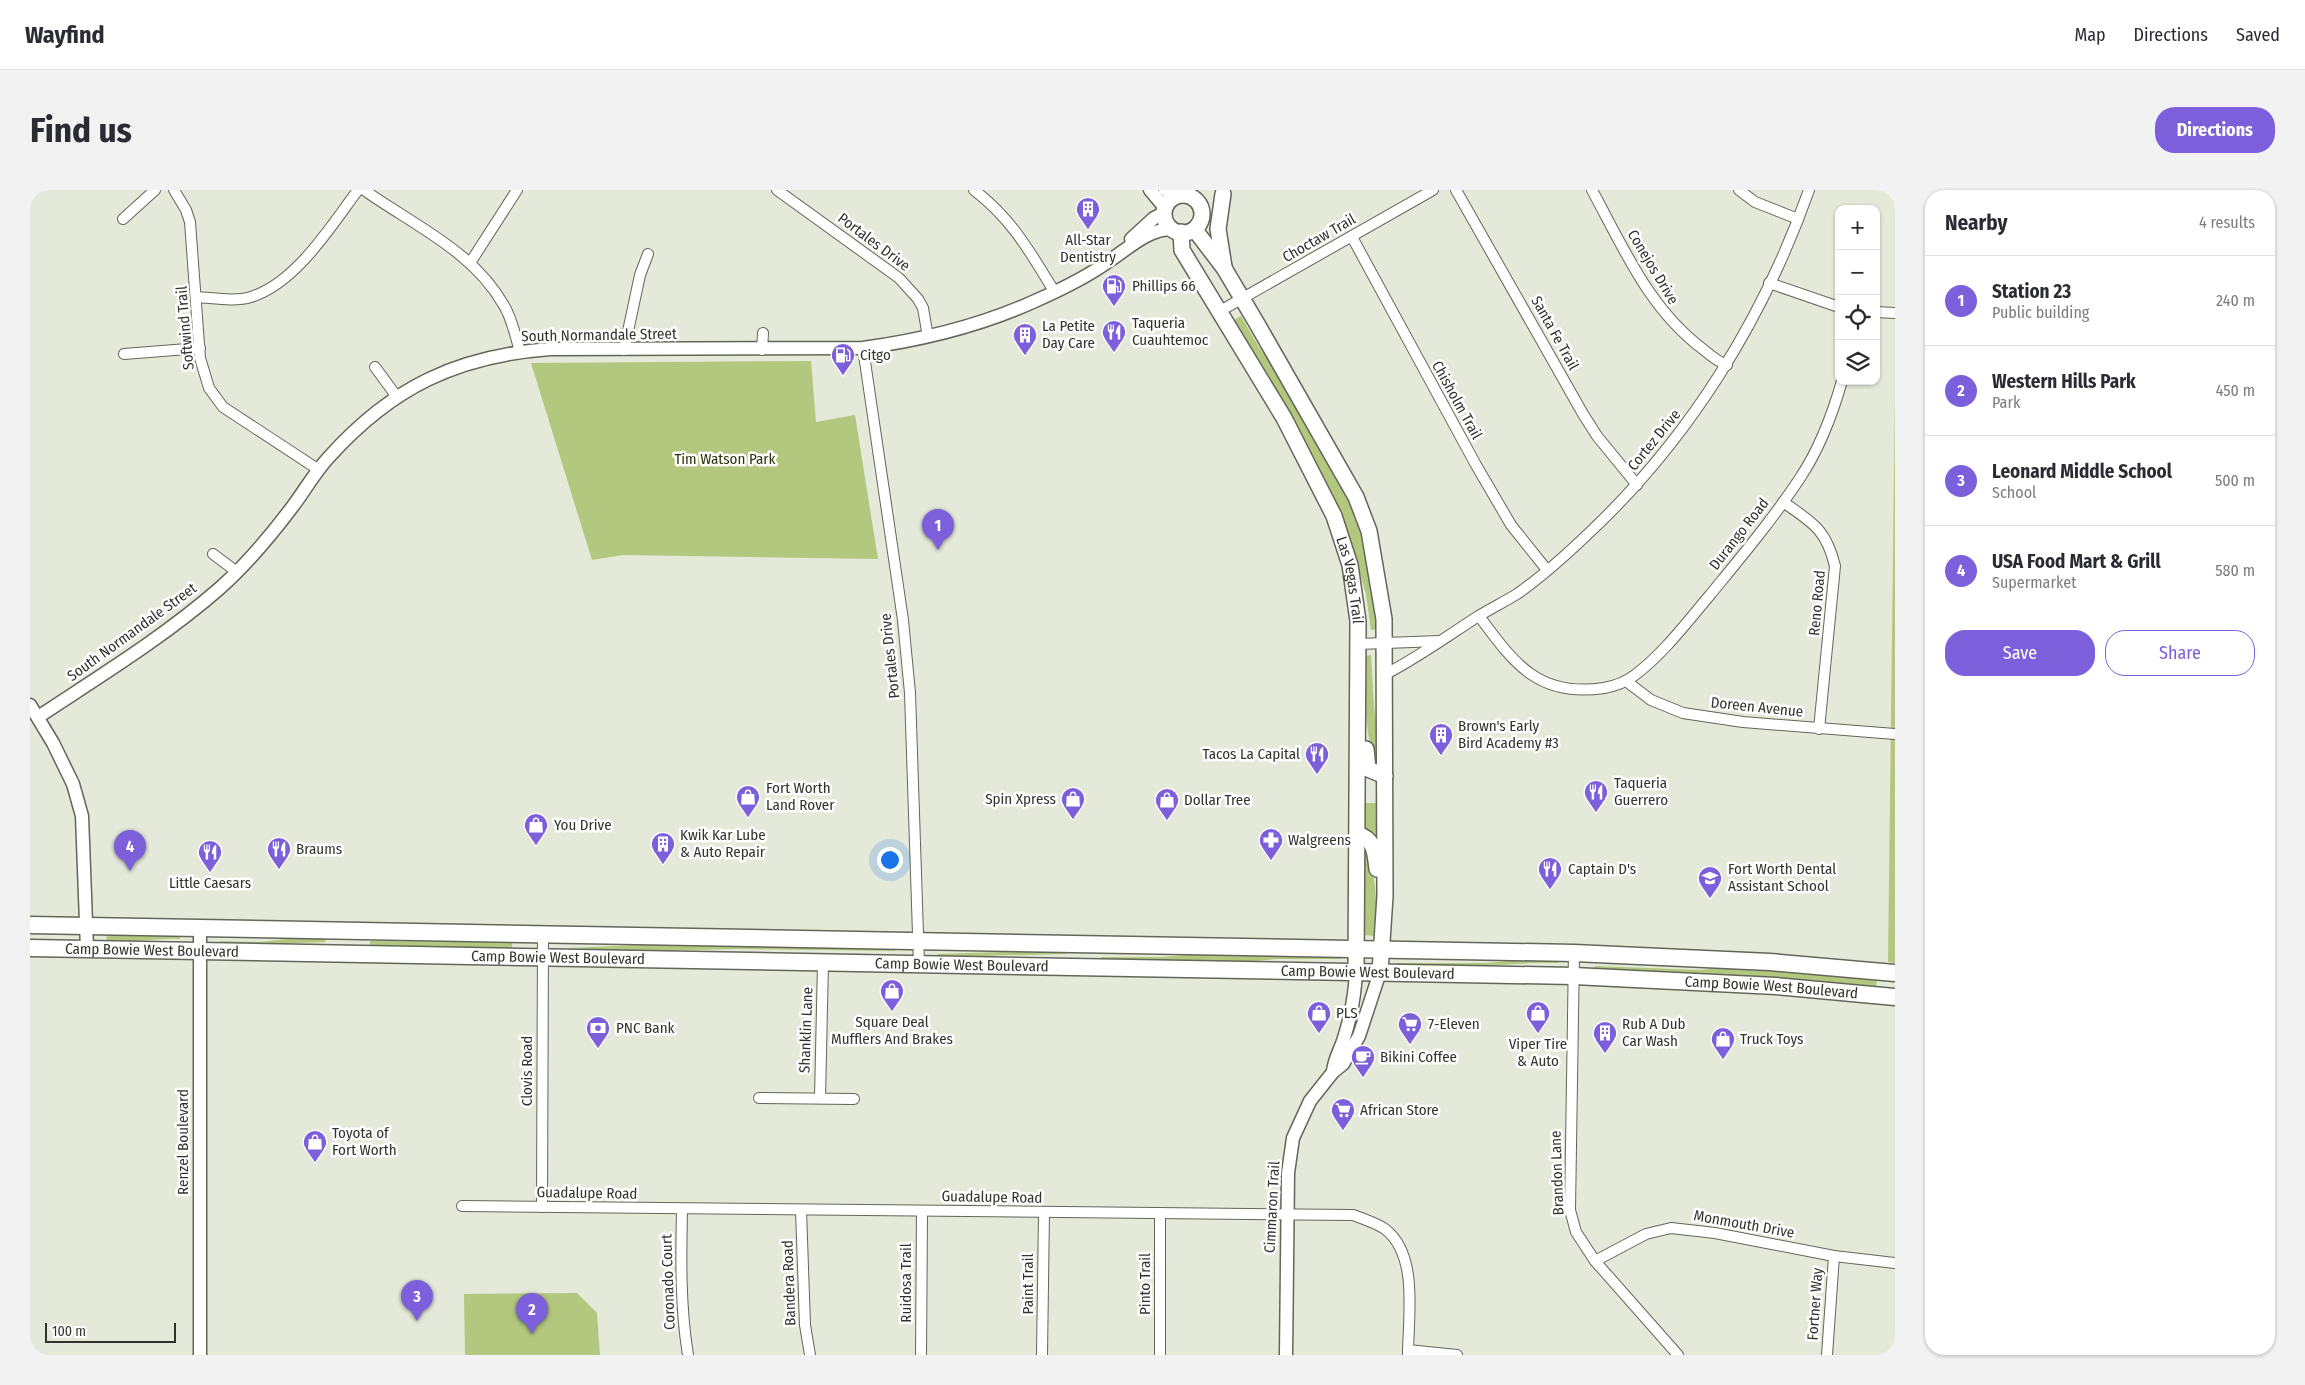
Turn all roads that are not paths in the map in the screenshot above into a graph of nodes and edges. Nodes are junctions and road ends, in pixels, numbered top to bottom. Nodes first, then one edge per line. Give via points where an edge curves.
1 (155, 190) edge
2 (174, 190) edge
3 (358, 190) edge
4 (364, 190) edge
5 (517, 190) edge
6 (777, 190) edge
7 (974, 190) edge
8 (1150, 190) edge
9 (1165, 190) edge
10 (1433, 190) edge
11 (1456, 190) edge
12 (1592, 190) edge
13 (1739, 190) edge
14 (1809, 190) edge
15 (1224, 192) edge
16 (1201, 194) edge
17 (1180, 196) junction
18 (1164, 211) junction
19 (123, 219) dead end
20 (1798, 219) junction
21 (1200, 221) junction
22 (1176, 231) junction
23 (1352, 236) junction
24 (1124, 250) junction
25 (648, 254) dead end
26 (470, 263) junction
27 (1224, 268) junction
28 (1769, 283) junction
29 (1054, 291) junction
30 (197, 297) junction
31 (1241, 299) junction
32 (1835, 306) edge
33 (1220, 311) junction
34 (1880, 312) edge
35 (1895, 313) edge
36 (763, 334) dead end
37 (928, 337) junction
38 (200, 348) junction
39 (863, 348) junction
40 (624, 350) junction
41 (762, 350) junction
42 (520, 351) junction
43 (124, 354) dead end
44 (1727, 365) junction
45 (375, 367) dead end
46 (1841, 385) edge
47 (397, 397) junction
48 (319, 470) junction
49 (1637, 485) junction
50 (1783, 502) junction
51 (213, 554) dead end
52 (1546, 570) junction
53 (236, 572) junction
54 (1478, 616) junction
55 (1441, 641) junction
56 (1358, 644) junction
57 (1384, 644) junction
58 (1384, 675) junction
59 (1626, 681) junction
60 (30, 705) edge
61 (1357, 715) junction
62 (38, 717) junction
63 (1819, 728) junction
64 (1895, 734) edge
65 (1385, 776) junction
66 (1357, 834) junction
67 (1385, 896) junction
68 (30, 925) edge
69 (86, 927) junction
70 (200, 929) junction
71 (340, 931) junction
72 (543, 935) junction
73 (918, 941) junction
74 (1086, 945) junction
75 (30, 948) edge
76 (87, 949) junction
77 (1357, 949) junction
78 (1382, 950) junction
79 (199, 952) junction
80 (1574, 953) junction
81 (340, 954) junction
82 (543, 958) junction
83 (823, 962) junction
84 (919, 964) junction
85 (1086, 967) junction
86 (1356, 972) junction
87 (1380, 972) junction
88 (1895, 973) edge
89 (1574, 976) junction
90 (1895, 980) edge
91 (1889, 996) edge
92 (1333, 1072) junction
93 (759, 1098) dead end
94 (820, 1098) junction
95 (854, 1099) dead end
96 (462, 1206) dead end
97 (542, 1207) junction
98 (682, 1208) junction
99 (801, 1210) junction
100 (922, 1211) junction
101 (1044, 1212) junction
102 (1160, 1213) junction
103 (1286, 1215) junction
104 (1834, 1256) junction
105 (1595, 1261) junction
106 (1895, 1264) edge
107 (1408, 1353) edge
108 (200, 1355) edge
109 (688, 1355) edge
110 (810, 1355) edge
111 (921, 1355) edge
112 (1042, 1355) edge
113 (1160, 1355) edge
114 (1286, 1355) edge
115 (1457, 1355) edge
116 (1678, 1355) edge
117 (1827, 1355) edge

1 - 19 street
2 - 30 street, Softwind Trail via 190,222
3 - 30 street via 312,251 265,291 240,299
4 - 26 street
5 - 26 street
6 - 37 street, Portales Drive via 900,278 923,308
7 - 29 street via 1013,226 1030,248
8 - 18 street
9 - 17 street
10 - 23 street, Choctaw Trail
11 - 49 street, Santa Fe Trail via 1583,414
12 - 44 street, Conejos Drive via 1644,285 1667,318
13 - 20 street via 1755,202
14 - 20 street, Cortez Drive
15 - 21 main road
15 - 27 main road via 1218,229
16 - 17 main road
16 - 21 main road
17 - 18 main road via 1168,202
18 - 22 main road, Las Vegas Trail
18 - 24 street, South Normandale Street via 1130,240
20 - 28 street, Cortez Drive
21 - 22 main road via 1194,229
21 - 27 main road via 1195,230
22 - 24 street, South Normandale Street via 1153,232
22 - 33 main road, Las Vegas Trail via 1182,250
23 - 31 street, Choctaw Trail
23 - 52 street, Chisholm Trail via 1511,525
24 - 29 street, South Normandale Street via 1109,262
25 - 40 street
26 - 42 street via 504,305
27 - 31 main road, Las Vegas Trail
28 - 32 street
28 - 44 street, Cortez Drive
29 - 37 street, South Normandale Street via 1008,313
30 - 38 street, Softwind Trail
31 - 33 street, Choctaw Trail
31 - 57 main road, Las Vegas Trail via 1356,497 1369,531 1384,619
33 - 56 main road, Las Vegas Trail via 1284,418 1334,516 1350,565
34 - 35 street
36 - 41 street
37 - 39 street, South Normandale Street
38 - 43 street
38 - 48 street, Softwind Trail via 209,388 223,407
39 - 41 street, South Normandale Street
39 - 73 street, Portales Drive via 903,620 910,693
40 - 41 street, South Normandale Street
40 - 42 street, South Normandale Street
42 - 47 street, South Normandale Street via 466,363
44 - 49 street, Cortez Drive via 1693,416
45 - 47 street
46 - 50 street, Durango Road via 1818,447
47 - 48 street, South Normandale Street via 372,415 328,457
48 - 53 street, South Normandale Street via 292,508
49 - 52 street, Cortez Drive
50 - 59 street, Durango Road via 1688,621
50 - 63 street, Reno Road via 1819,529 1828,540 1835,566
51 - 53 street
52 - 54 street, Cortez Drive via 1517,594
53 - 62 street, South Normandale Street via 174,626
54 - 55 street, Cortez Drive
54 - 59 street via 1507,655 1530,676 1543,682 1560,687 1593,689
55 - 57 street
55 - 58 street, Cortez Drive
56 - 57 street
56 - 61 main road, Las Vegas Trail
57 - 58 main road, Las Vegas Trail
58 - 65 main road, Las Vegas Trail
59 - 63 street, Doreen Avenue via 1651,700 1682,713
60 - 62 street
61 - 65 main road via 1366,729 1368,769
61 - 66 main road, Las Vegas Trail
62 - 69 street via 73,784 82,816
63 - 64 street, Doreen Avenue
65 - 67 main road, Las Vegas Trail
66 - 67 main road via 1365,836 1373,846 1378,885
66 - 77 main road, Las Vegas Trail
67 - 78 main road, Las Vegas Trail
68 - 69 main road, Camp Bowie West Boulevard
69 - 70 main road, Camp Bowie West Boulevard
69 - 76 street
70 - 71 main road, Camp Bowie West Boulevard
70 - 79 street, Renzel Boulevard
71 - 72 main road, Camp Bowie West Boulevard
71 - 81 main road
72 - 73 main road, Camp Bowie West Boulevard
72 - 82 street, Clovis Road
73 - 74 main road, Camp Bowie West Boulevard
73 - 84 street, Portales Drive
74 - 77 main road, Camp Bowie West Boulevard
74 - 85 main road
75 - 76 main road, Camp Bowie West Boulevard
76 - 79 main road, Camp Bowie West Boulevard
77 - 78 main road, Camp Bowie West Boulevard
77 - 86 main road, Las Vegas Trail
78 - 80 main road, Camp Bowie West Boulevard
78 - 87 main road, Las Vegas Trail
79 - 81 main road, Camp Bowie West Boulevard
79 - 108 street, Renzel Boulevard
80 - 88 main road, Camp Bowie West Boulevard via 1770,962
80 - 89 street, Brandon Lane
81 - 82 main road, Camp Bowie West Boulevard
82 - 83 main road, Camp Bowie West Boulevard
82 - 97 street, Clovis Road
83 - 84 main road, Camp Bowie West Boulevard
83 - 94 street, Shanklin Lane
84 - 85 main road, Camp Bowie West Boulevard
85 - 86 main road, Camp Bowie West Boulevard
86 - 87 main road, Camp Bowie West Boulevard
86 - 92 street, Cimmaron Trail via 1352,1010
87 - 89 main road, Camp Bowie West Boulevard
87 - 92 street, Cimmaron Trail via 1359,1036 1343,1064
89 - 91 main road, Camp Bowie West Boulevard
89 - 105 street, Brandon Lane via 1570,1210 1576,1232
90 - 91 main road via 1885,985
92 - 103 street, Cimmaron Trail via 1310,1101 1293,1138
93 - 94 street
94 - 95 street
96 - 97 street, Guadalupe Road
97 - 98 street, Guadalupe Road
98 - 99 street, Guadalupe Road
98 - 109 street, Coronado Court via 682,1319
99 - 100 street, Guadalupe Road
99 - 110 street, Bandera Road via 805,1325
100 - 101 street, Guadalupe Road
100 - 111 street, Ruidosa Trail
101 - 102 street, Guadalupe Road
101 - 112 street, Paint Trail
102 - 103 street, Guadalupe Road
102 - 113 street, Pinto Trail
103 - 107 street, Guadalupe Road via 1353,1215 1386,1230 1396,1241 1407,1261
103 - 114 street, Cimmaron Trail
104 - 105 street, Monmouth Drive via 1715,1233 1671,1228 1646,1234
104 - 106 street, Monmouth Drive
104 - 117 street, Fortner Way
105 - 116 street, Brandon Lane
107 - 115 street

